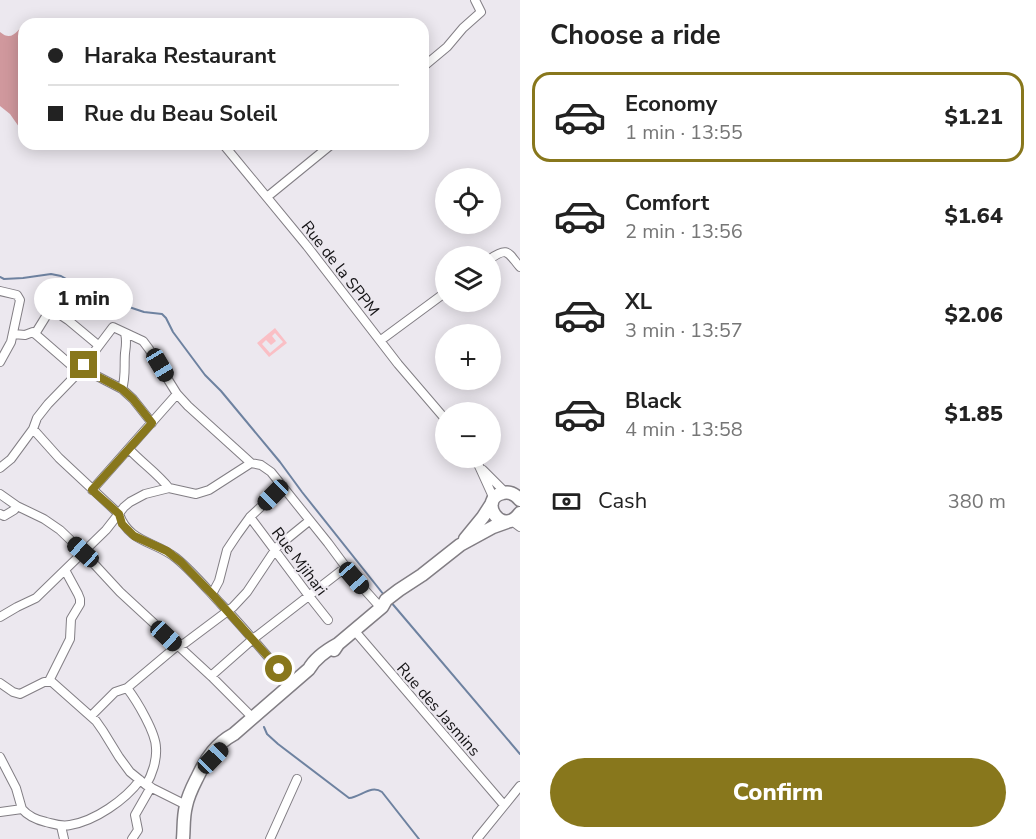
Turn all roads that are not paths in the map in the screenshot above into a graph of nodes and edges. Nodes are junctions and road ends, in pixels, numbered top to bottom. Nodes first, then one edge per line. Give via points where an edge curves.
1 (475, 0) edge
2 (429, 62) edge
3 (228, 150) edge
4 (325, 150) edge
5 (267, 197) junction
6 (501, 252) edge
7 (520, 267) edge
8 (0, 291) edge
9 (435, 300) edge
10 (125, 333) junction
11 (13, 334) junction
12 (35, 334) junction
13 (381, 340) junction
14 (98, 345) junction
15 (0, 362) edge
16 (82, 369) junction
17 (122, 389) junction
18 (177, 394) junction
19 (435, 407) edge
20 (152, 423) junction
21 (33, 429) junction
22 (129, 449) junction
23 (251, 463) junction
24 (0, 468) edge
25 (480, 468) edge
26 (482, 468) edge
27 (283, 486) junction
28 (170, 488) junction
29 (92, 490) junction
30 (514, 493) edge
31 (0, 494) edge
32 (493, 501) junction
33 (17, 506) junction
34 (119, 514) junction
35 (1, 516) edge
36 (250, 517) junction
37 (309, 521) junction
38 (515, 521) edge
39 (460, 545) junction
40 (275, 551) junction
41 (83, 552) junction
42 (346, 567) junction
43 (65, 570) junction
44 (212, 594) junction
45 (309, 596) junction
46 (385, 605) junction
47 (228, 611) junction
48 (0, 617) edge
49 (328, 620) dead end
50 (354, 630) junction
51 (253, 639) junction
52 (177, 646) junction
53 (211, 676) junction
54 (50, 681) junction
55 (0, 683) edge
56 (291, 684) junction
57 (128, 688) junction
58 (91, 716) junction
59 (253, 718) junction
60 (0, 757) edge
61 (297, 779) dead end
62 (146, 784) junction
63 (520, 786) edge
64 (504, 805) junction
65 (22, 809) junction
66 (185, 810) junction
67 (0, 812) edge
68 (61, 826) junction
69 (64, 839) edge
70 (132, 839) edge
71 (177, 839) edge
72 (183, 839) edge
73 (270, 839) edge
74 (477, 839) edge

1 - 2 street via 481,12
3 - 5 street, Rue de la SPPM
4 - 5 street
5 - 13 street, Rue de la SPPM
6 - 7 street via 508,253
8 - 11 street via 17,295 20,300
9 - 13 street
10 - 14 street via 113,327
10 - 17 street
10 - 18 street via 143,341
11 - 12 street
11 - 15 street
12 - 14 street via 53,310
12 - 16 street
13 - 19 street, Rue de la SPPM
14 - 16 street
16 - 17 street
16 - 21 street via 48,404
17 - 20 street
18 - 20 street
18 - 23 street
20 - 22 street
21 - 24 street
21 - 29 street
22 - 28 street
22 - 29 street
23 - 27 street via 271,472
23 - 28 street via 209,490 196,494
25 - 32 street
26 - 30 street
27 - 36 street
27 - 37 street
28 - 34 street via 145,494
29 - 34 street
30 - 32 main road via 500,493
31 - 33 street
32 - 38 main road via 495,515 502,521
32 - 39 main road
33 - 35 street
33 - 41 street via 60,530
34 - 41 street
34 - 44 street via 122,524 134,536 167,551
36 - 40 street, Rue Mjihari
36 - 44 street via 227,550
37 - 40 street
37 - 42 street
38 - 39 main road via 493,527
39 - 46 main road
40 - 45 street, Rue Mjihari
40 - 47 street via 247,592
41 - 43 street
41 - 52 street
42 - 45 street
42 - 46 street
43 - 48 street via 36,598
43 - 54 street via 80,604
44 - 47 street
45 - 49 street, Rue Mjihari
45 - 51 street
46 - 50 main road
47 - 51 street
47 - 52 street
50 - 56 main road via 315,668
50 - 64 street, Rue des Jasmins
51 - 53 street
51 - 56 street
52 - 53 street
52 - 57 street
53 - 59 street
54 - 55 street via 20,694
54 - 58 street
56 - 59 main road
57 - 58 street via 115,692
57 - 62 street via 157,750
58 - 62 street via 130,772
59 - 66 main road via 200,773
60 - 65 street
61 - 73 street
62 - 66 street
62 - 68 street via 92,818
62 - 70 street via 135,815 138,830
63 - 64 street
64 - 74 street
65 - 67 street
65 - 68 street via 37,820
66 - 71 main road
66 - 72 main road
68 - 69 street

